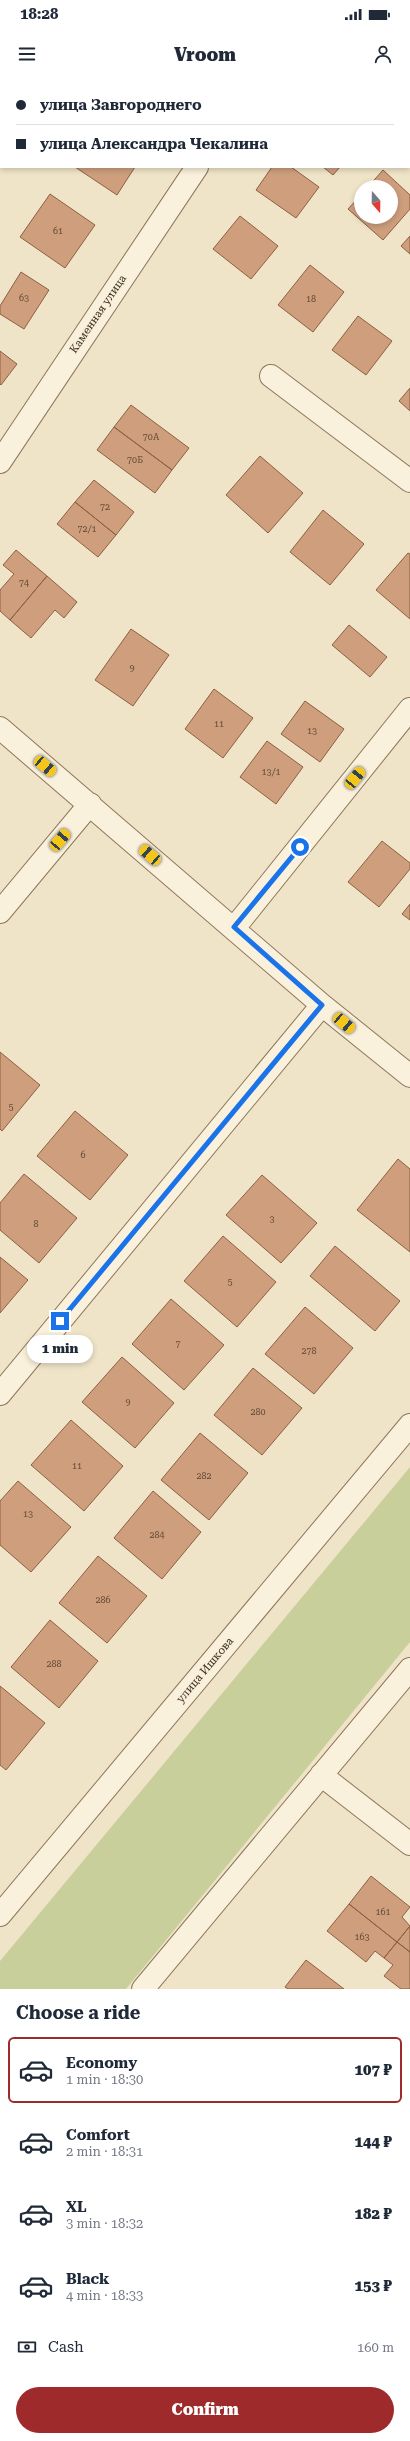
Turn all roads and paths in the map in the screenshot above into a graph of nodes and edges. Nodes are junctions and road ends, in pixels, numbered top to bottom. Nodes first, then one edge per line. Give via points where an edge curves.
1 (196, 168) edge
2 (271, 376) dead end
3 (0, 462) edge
4 (410, 481) edge
5 (410, 709) edge
6 (0, 728) edge
7 (90, 804) junction
8 (0, 912) edge
9 (234, 927) junction
10 (322, 1005) junction
11 (410, 1076) edge
12 (0, 1394) edge
13 (410, 1425) edge
14 (410, 1669) edge
15 (321, 1775) junction
16 (410, 1844) edge
17 (0, 1915) edge
18 (143, 1989) edge

1 - 3 street, Каменная улица
2 - 4 street
5 - 9 street
6 - 7 street
7 - 8 street
7 - 9 street
9 - 10 street
10 - 11 street
10 - 12 street
13 - 17 street, улица Ишкова
14 - 15 street
15 - 16 street
15 - 18 street

